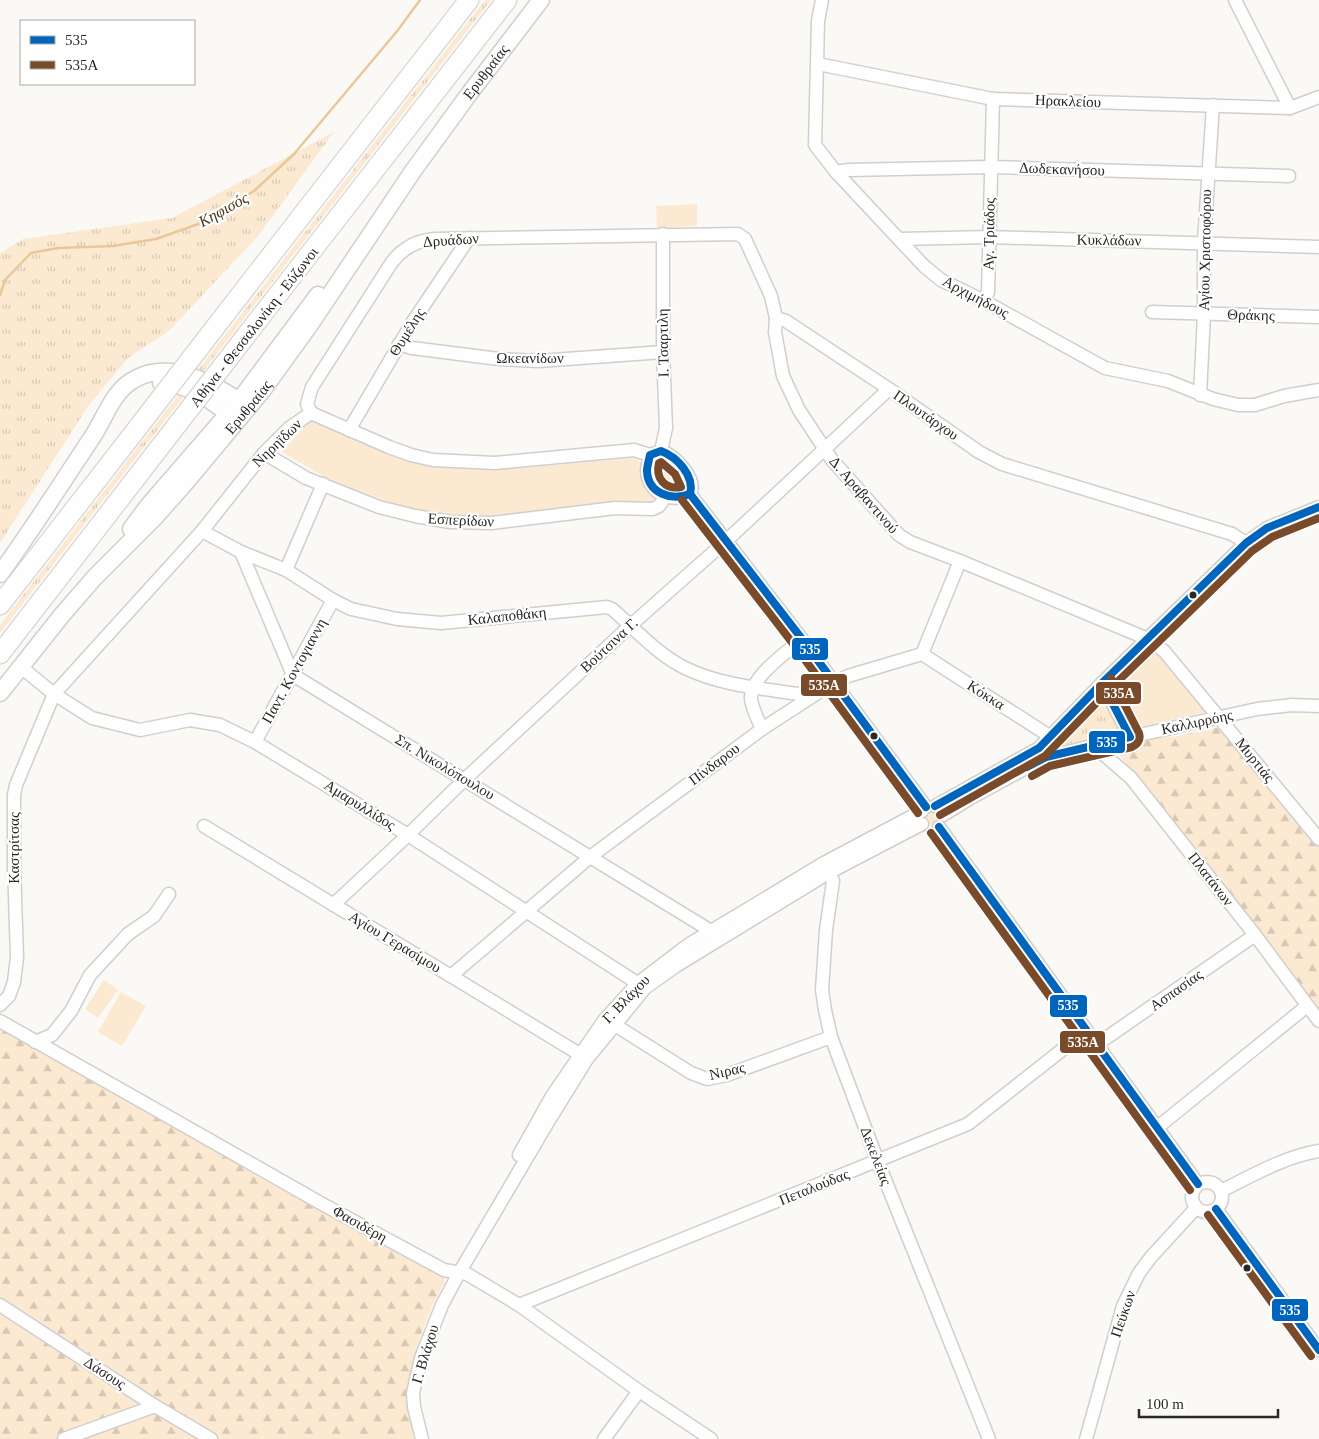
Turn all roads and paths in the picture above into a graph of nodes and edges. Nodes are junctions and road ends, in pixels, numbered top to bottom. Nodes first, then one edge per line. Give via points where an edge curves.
1 (469, 0) edge
2 (507, 0) edge
3 (541, 0) edge
4 (822, 0) edge
5 (1235, 0) edge
6 (818, 64) junction
7 (1319, 97) edge
8 (993, 99) junction
9 (1213, 105) junction
10 (1290, 108) junction
11 (990, 167) junction
12 (836, 172) junction
13 (1208, 173) junction
14 (1289, 176) dead end
15 (663, 234) junction
16 (989, 237) junction
17 (469, 238) junction
18 (900, 239) junction
19 (1204, 242) junction
20 (1319, 246) edge
21 (984, 301) junction
22 (1152, 312) dead end
23 (1204, 314) junction
24 (1319, 317) edge
25 (776, 318) junction
26 (399, 344) junction
27 (663, 352) junction
28 (889, 389) junction
29 (1319, 390) edge
30 (1200, 395) junction
31 (238, 411) junction
32 (311, 413) junction
33 (349, 430) junction
34 (824, 449) junction
35 (264, 453) junction
36 (655, 453) junction
37 (323, 484) junction
38 (690, 494) junction
39 (666, 496) junction
40 (1319, 508) edge
41 (202, 531) junction
42 (726, 541) junction
43 (1246, 543) junction
44 (241, 552) junction
45 (960, 561) junction
46 (286, 570) junction
47 (0, 574) edge
48 (333, 600) junction
49 (0, 605) edge
50 (630, 625) junction
51 (802, 639) junction
52 (1148, 639) junction
53 (0, 654) edge
54 (922, 654) junction
55 (21, 667) junction
56 (293, 675) junction
57 (833, 683) junction
58 (1102, 683) junction
59 (753, 688) junction
60 (0, 693) edge
61 (54, 694) junction
62 (806, 700) junction
63 (1319, 706) edge
64 (1219, 717) junction
65 (762, 729) junction
66 (1051, 737) junction
67 (1130, 737) junction
68 (256, 742) junction
69 (1094, 746) junction
70 (465, 779) junction
71 (933, 813) junction
72 (922, 824) junction
73 (204, 826) dead end
74 (408, 835) junction
75 (1319, 839) edge
76 (590, 857) junction
77 (827, 867) junction
78 (169, 894) dead end
79 (333, 905) junction
80 (527, 910) junction
81 (710, 931) junction
82 (1255, 935) junction
83 (451, 976) junction
84 (641, 985) junction
85 (0, 1006) edge
86 (1307, 1006) junction
87 (1319, 1021) edge
88 (0, 1022) edge
89 (610, 1022) junction
90 (1086, 1031) junction
91 (831, 1037) junction
92 (35, 1042) junction
93 (1096, 1045) junction
94 (584, 1057) junction
95 (1158, 1127) junction
96 (1319, 1151) edge
97 (878, 1162) junction
98 (1198, 1184) junction
99 (1222, 1191) junction
100 (1196, 1208) junction
101 (1216, 1209) junction
102 (459, 1273) junction
103 (0, 1305) edge
104 (519, 1305) junction
105 (1319, 1350) edge
106 (639, 1391) junction
107 (155, 1406) junction
108 (64, 1439) edge
109 (210, 1439) edge
110 (422, 1439) edge
111 (604, 1439) edge
112 (711, 1439) edge
113 (989, 1439) edge
114 (1086, 1439) edge

1 - 49 highway, Αθήνα - Θεσσαλονίκη - Εύζωνοι, bridge
2 - 53 highway, Αθήνα - Θεσσαλονίκη - Εύζωνοι, bridge
3 - 31 main road, Ερυθραίας via 379,219 262,391
4 - 6 street, Αρχιμήδους via 818,21
5 - 10 street
6 - 8 street, Ηρακλείου
6 - 12 street, Αρχιμήδους via 815,145
7 - 10 street, Ηρακλείου
8 - 9 street, Ηρακλείου
8 - 11 street, Αγ. Τριάδος
9 - 10 street, Ηρακλείου
9 - 13 street, Αγίου Χριστοφόρου
11 - 12 street, Δωδεκανήσου
11 - 13 street, Δωδεκανήσου
11 - 16 street, Αγ. Τριάδος
12 - 18 street, Αρχιμήδους
13 - 14 street, Δωδεκανήσου
13 - 19 street, Αγίου Χριστοφόρου
15 - 17 street, Δρυάδων
15 - 25 street via 738,234 745,239
15 - 27 street, Ι. Τσαρτιλη
16 - 18 street, Κυκλάδων
16 - 19 street, Κυκλάδων
16 - 21 street, Αγ. Τριάδος via 988,292
17 - 26 street, Θυμέλης
17 - 32 street, Δρυάδων via 420,241 397,256 316,380 308,398
18 - 21 street, Αρχιμήδους via 941,280
19 - 20 street, Κυκλάδων
19 - 23 street, Αγίου Χριστοφόρου
21 - 30 street, Αρχιμήδους via 1105,368 1168,381
22 - 23 street, Θράκης
23 - 24 street, Θράκης
23 - 30 street, Αγίου Χριστοφόρου
25 - 28 street, Πλουτάρχου via 786,321
25 - 34 street, Δ. Αραβαντινού via 775,332 783,376 799,410
26 - 27 street, Ωκεανίδων via 498,359 538,361
26 - 33 street, Θυμέλης
27 - 36 street, Ι. Τσαρτιλη via 666,428
28 - 34 street, Βούτσινα Γ.
28 - 43 street, Πλουτάρχου via 979,452 1002,464 1232,534
29 - 30 street, Αρχιμήδους via 1246,406
31 - 47 main road via 183,387 165,383 141,386 93,436
31 - 55 main road, Ερυθραίας via 148,506
32 - 33 street, Νηρηϊδων
32 - 35 street, Νηρηϊδων
33 - 36 street, Νηρηϊδων via 411,455 465,463 634,450
34 - 42 street, Βούτσινα Γ.
34 - 45 street, Δ. Αραβαντινού via 903,538
35 - 37 street, Εσπερίδων via 306,478
35 - 41 street, Νηρηϊδων
36 - 38 street via 669,453 684,469 693,488
36 - 39 street via 647,472 650,484
37 - 39 street, Εσπερίδων via 397,512 436,520 483,524 615,508 653,509
37 - 46 street
38 - 39 street via 679,498
38 - 42 street
40 - 43 street via 1267,528
41 - 44 street, Καλαποθάκη
41 - 61 street, Νηρηϊδων
42 - 50 street, Βούτσινα Γ.
42 - 51 street
43 - 52 street
44 - 46 street, Καλαποθάκη
44 - 56 street
45 - 52 street, Δ. Αραβαντινού
45 - 54 street
46 - 48 street, Καλαποθάκη
48 - 50 street, Καλαποθάκη via 369,613 441,623 607,607
48 - 56 street, Παντ. Κοντογιαννη
50 - 59 street, Καλαποθάκη via 685,668
50 - 70 street, Βούτσινα Γ.
51 - 57 street
51 - 59 street via 763,674
52 - 58 street
52 - 64 street, Μυρτιάς via 1164,651
54 - 57 street, Πίνδαρου
54 - 66 street, Κόκκα
55 - 60 main road, Ερυθραίας
55 - 61 street, Αμαρυλλίδος
56 - 68 street, Παντ. Κοντογιαννη
56 - 70 street, Σπ. Νικολόπουλου
57 - 62 street, Πίνδαρου
57 - 71 street
58 - 66 street
58 - 67 street
59 - 62 street, Καλαποθάκη via 798,694
59 - 65 street via 752,702
61 - 68 street, Αμαρυλλίδος via 92,718 140,730 190,720 220,725
61 - 85 street, Καστρίτσας via 14,795 18,958 9,996
62 - 65 street, Πίνδαρου
63 - 64 street, Καλλιρρόης via 1292,705
64 - 67 street, Καλλιρρόης
64 - 75 street, Μυρτιάς
65 - 76 street, Πίνδαρου
66 - 71 street via 1029,755
67 - 69 street, Καλλιρρόης
68 - 74 street, Αμαρυλλίδος
69 - 71 street, Καλλιρρόης via 1042,759 969,799
69 - 82 street, Πλατάνων via 1131,778
70 - 74 street, Βούτσινα Γ.
70 - 76 street, Σπ. Νικολόπουλου
71 - 72 street via 920,817
71 - 72 street via 930,830
71 - 77 street, Γ. Βλάχου
71 - 90 street
72 - 77 street, Γ. Βλάχου
73 - 79 street, Αγίου Γερασίμου
74 - 79 street, Βούτσινα Γ.
74 - 80 street, Αμαρυλλίδος
76 - 80 street, Πίνδαρου
76 - 81 street, Σπ. Νικολόπουλου
77 - 81 street, Γ. Βλάχου
77 - 84 street, Γ. Βλάχου via 676,966
77 - 91 street, Δεκελείας via 832,885 822,983
78 - 92 street via 154,916 128,934 90,975 71,1011 52,1035
79 - 83 street, Αγίου Γερασίμου
80 - 83 street, Πίνδαρου
80 - 84 street, Αμαρυλλίδος
81 - 84 street, Γ. Βλάχου via 688,945
82 - 86 street, Πλατάνων
82 - 93 street, Ασπασίας
83 - 94 street, Αγίου Γερασίμου
84 - 89 street, Γ. Βλάχου
86 - 87 street, Πλατάνων
86 - 95 street
88 - 92 street, Φασιδέρη
89 - 91 street, Νιρας via 691,1073 708,1079
89 - 94 street, Γ. Βλάχου
90 - 93 street
90 - 97 street, Πεταλούδας via 968,1124
91 - 97 street, Δεκελείας
92 - 102 street, Φασιδέρη via 341,1214 444,1270
93 - 95 street
94 - 102 street, Γ. Βλάχου via 552,1096 468,1247
95 - 98 street
96 - 99 street via 1274,1165
97 - 104 street, Πεταλούδας
97 - 113 street, Δεκελείας
98 - 99 street via 1211,1182
98 - 100 street via 1192,1195
99 - 101 street via 1222,1201
100 - 101 street via 1205,1212
100 - 114 street, Πεύκων via 1139,1273 1123,1306
101 - 105 street
102 - 104 street, Φασιδέρη via 467,1274
102 - 110 street, Γ. Βλάχου via 434,1322 416,1376 414,1407
103 - 107 street, Δάσους
104 - 106 street, Φασιδέρη
106 - 111 street
106 - 112 street, Φασιδέρη
107 - 108 street
107 - 109 street, Δάσους

